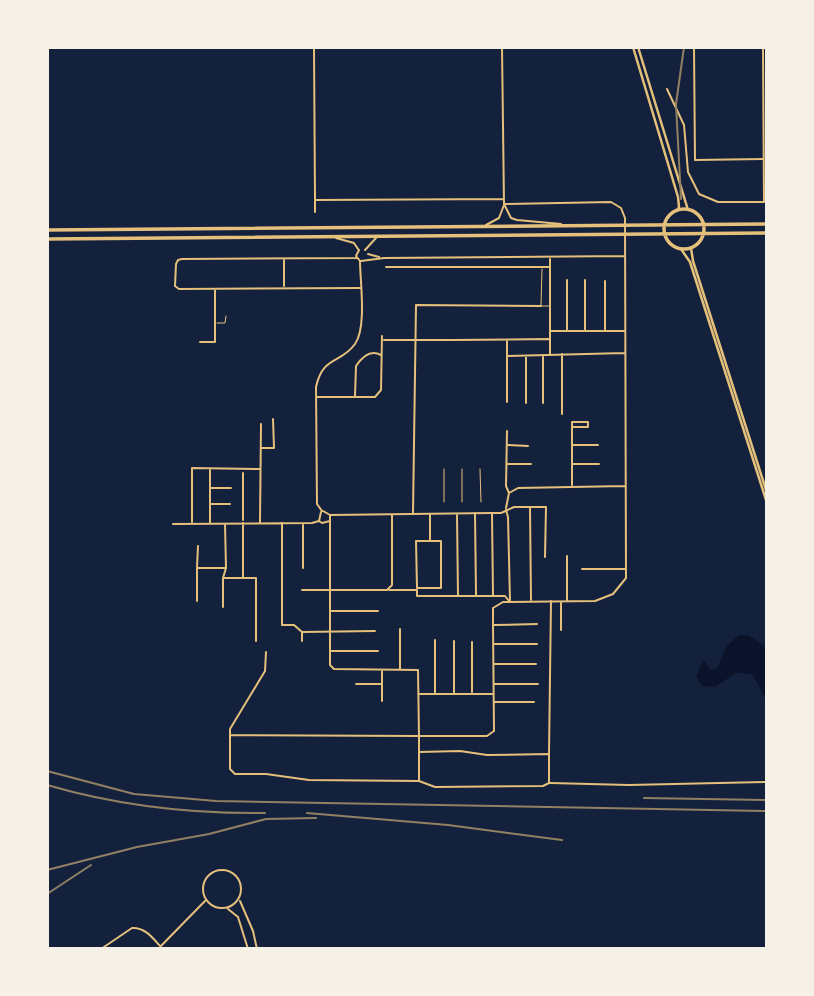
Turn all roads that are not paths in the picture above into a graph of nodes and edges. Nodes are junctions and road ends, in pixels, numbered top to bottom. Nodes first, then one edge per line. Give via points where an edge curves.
1 (314, 47) edge
2 (502, 47) edge
3 (635, 47) edge
4 (694, 47) edge
5 (763, 47) edge
6 (765, 84) edge
7 (667, 89) dead end
8 (764, 159) junction
9 (686, 160) junction
10 (695, 160) junction
11 (504, 199) junction
12 (315, 200) junction
13 (504, 204) junction
14 (688, 209) junction
15 (677, 211) junction
16 (315, 212) dead end
17 (704, 224) junction
18 (767, 224) edge
19 (566, 225) junction
20 (665, 225) junction
21 (485, 226) junction
22 (47, 230) edge
23 (665, 233) junction
24 (704, 233) junction
25 (767, 233) edge
26 (377, 237) junction
27 (332, 238) junction
28 (47, 239) edge
29 (691, 248) junction
30 (681, 249) junction
31 (359, 250) junction
32 (365, 250) junction
33 (368, 254) junction
34 (626, 256) junction
35 (357, 258) junction
36 (384, 258) junction
37 (550, 258) junction
38 (284, 259) junction
39 (366, 259) junction
40 (360, 261) junction
41 (386, 267) dead end
42 (542, 267) junction
43 (550, 267) junction
44 (567, 280) dead end
45 (585, 280) dead end
46 (605, 281) dead end
47 (215, 288) junction
48 (284, 288) junction
49 (360, 288) junction
50 (541, 306) junction
51 (550, 307) junction
52 (226, 316) dead end
53 (215, 323) junction
54 (550, 331) junction
55 (567, 331) junction
56 (585, 331) junction
57 (605, 331) junction
58 (626, 331) junction
59 (550, 339) junction
60 (415, 340) junction
61 (507, 340) junction
62 (200, 342) dead end
63 (626, 352) junction
64 (562, 353) junction
65 (526, 355) junction
66 (543, 355) junction
67 (550, 355) junction
68 (381, 356) junction
69 (508, 356) junction
70 (316, 397) junction
71 (355, 397) junction
72 (507, 402) dead end
73 (526, 403) dead end
74 (544, 403) dead end
75 (562, 414) dead end
76 (273, 419) dead end
77 (261, 424) dead end
78 (572, 427) dead end
79 (507, 431) dead end
80 (506, 445) junction
81 (572, 445) junction
82 (598, 445) dead end
83 (528, 446) dead end
84 (261, 448) junction
85 (506, 464) junction
86 (531, 464) dead end
87 (572, 464) junction
88 (598, 464) dead end
89 (210, 468) junction
90 (260, 469) junction
91 (444, 469) dead end
92 (462, 469) dead end
93 (481, 469) dead end
94 (243, 473) dead end
95 (572, 486) junction
96 (626, 486) junction
97 (210, 488) junction
98 (231, 488) dead end
99 (767, 493) edge
100 (509, 494) junction
101 (444, 502) dead end
102 (462, 502) dead end
103 (481, 502) dead end
104 (767, 503) edge
105 (210, 504) junction
106 (230, 504) dead end
107 (530, 507) junction
108 (506, 509) junction
109 (322, 511) junction
110 (475, 513) junction
111 (492, 513) junction
112 (392, 514) junction
113 (413, 514) junction
114 (430, 514) junction
115 (457, 514) junction
116 (330, 515) junction
117 (318, 521) junction
118 (330, 521) junction
119 (243, 522) junction
120 (210, 523) junction
121 (225, 523) junction
122 (260, 523) junction
123 (282, 523) junction
124 (303, 523) junction
125 (173, 524) dead end
126 (192, 524) junction
127 (430, 541) junction
128 (198, 546) dead end
129 (567, 556) dead end
130 (545, 557) dead end
131 (197, 568) junction
132 (226, 568) junction
133 (303, 568) dead end
134 (582, 569) dead end
135 (626, 569) junction
136 (223, 578) junction
137 (243, 578) junction
138 (417, 589) junction
139 (302, 590) dead end
140 (330, 590) junction
141 (387, 590) junction
142 (458, 596) junction
143 (476, 596) junction
144 (493, 597) junction
145 (197, 601) dead end
146 (510, 601) junction
147 (531, 601) junction
148 (551, 601) junction
149 (561, 601) junction
150 (567, 601) junction
151 (223, 607) dead end
152 (330, 611) junction
153 (378, 611) dead end
154 (537, 624) dead end
155 (493, 625) junction
156 (400, 629) dead end
157 (561, 630) dead end
158 (375, 631) dead end
159 (302, 632) junction
160 (330, 632) junction
161 (435, 640) dead end
162 (256, 641) dead end
163 (454, 641) dead end
164 (302, 642) dead end
165 (472, 642) dead end
166 (493, 644) junction
167 (537, 644) dead end
168 (330, 651) junction
169 (378, 651) dead end
170 (266, 652) dead end
171 (493, 664) junction
172 (536, 664) dead end
173 (382, 669) junction
174 (400, 669) junction
175 (356, 684) dead end
176 (382, 684) junction
177 (493, 684) junction
178 (538, 684) dead end
179 (419, 694) junction
180 (435, 694) junction
181 (454, 694) junction
182 (472, 694) junction
183 (493, 694) junction
184 (382, 701) dead end
185 (494, 702) junction
186 (534, 702) dead end
187 (230, 735) junction
188 (419, 736) junction
189 (419, 752) junction
190 (549, 754) junction
191 (419, 781) junction
192 (767, 782) edge
193 (549, 783) junction
194 (239, 899) junction
195 (206, 900) junction
196 (227, 908) junction
197 (160, 948) edge
198 (102, 949) edge
199 (248, 949) edge
200 (257, 949) edge

1 - 12 street
2 - 11 street
3 - 14 street
3 - 15 street via 678,197
4 - 10 street
5 - 6 street
6 - 8 street
7 - 9 street via 684,125
8 - 9 street via 764,202 709,200 692,183
8 - 10 street
9 - 10 street
11 - 12 street
11 - 13 street
12 - 16 street
13 - 19 street via 511,218
13 - 21 street via 499,218
13 - 34 street via 611,202 621,208 625,218
14 - 15 main road
14 - 17 main road
15 - 20 main road
17 - 18 main road
17 - 20 main road
17 - 24 main road
19 - 20 main road
19 - 21 main road
20 - 23 main road
21 - 22 main road
23 - 24 main road
23 - 26 main road
23 - 30 main road via 670,244
24 - 25 main road
24 - 29 main road
26 - 27 main road
26 - 32 street
27 - 28 main road
27 - 31 street via 348,240
29 - 30 main road
29 - 99 street
30 - 104 street via 690,262
31 - 32 street
31 - 35 street
32 - 33 street
33 - 36 street
33 - 39 street
34 - 37 street
34 - 58 street
35 - 38 street
35 - 40 street
36 - 37 street
36 - 39 street
37 - 43 street
38 - 47 street via 178,260 179,289
38 - 48 street
39 - 40 street
40 - 49 street
41 - 42 street
42 - 43 street
42 - 50 lane
43 - 51 street
44 - 55 street
45 - 56 street
46 - 57 street
47 - 48 street
47 - 53 street
48 - 49 street
49 - 70 street via 359,336 321,371
50 - 51 lane
50 - 60 street via 416,305
51 - 54 street
52 - 53 lane via 225,323
53 - 62 street via 215,342
54 - 55 street
54 - 59 street
55 - 56 street
56 - 57 street
57 - 58 street
58 - 63 street
59 - 61 street
59 - 67 street
60 - 61 street
60 - 68 street via 381,338
60 - 113 street
61 - 69 street
63 - 64 street
63 - 96 street
64 - 67 street
64 - 75 street
65 - 66 street
65 - 69 street
65 - 73 street
66 - 67 street
66 - 74 street
68 - 71 street via 366,355 356,366
68 - 71 street via 382,390 375,397
69 - 72 street
70 - 71 street
70 - 109 street via 317,504
76 - 84 street via 274,448
77 - 84 street
78 - 81 street
79 - 80 street
80 - 83 street
80 - 85 street
81 - 82 street
81 - 87 street
84 - 90 street
85 - 86 street
85 - 100 street
87 - 88 street
87 - 95 street
89 - 90 street
89 - 97 street
89 - 126 street via 192,468
90 - 122 street
91 - 101 lane
92 - 102 lane
93 - 103 lane
94 - 119 street
95 - 96 street
95 - 100 street via 518,488
96 - 135 street
97 - 98 street
97 - 105 street
100 - 108 street
105 - 106 street
105 - 120 street
107 - 108 street
107 - 130 street via 546,507
107 - 147 street
108 - 111 street
108 - 146 street
109 - 116 street
109 - 117 street
110 - 111 street
110 - 115 street
110 - 143 street
111 - 144 street
112 - 113 street
112 - 116 street
112 - 141 street via 392,585
113 - 114 street
114 - 115 street
114 - 127 street
115 - 142 street
116 - 118 street
117 - 118 street
117 - 124 street
118 - 140 street
119 - 121 street
119 - 122 street
119 - 137 street
120 - 121 street
120 - 126 street
121 - 132 street
122 - 123 street
123 - 124 street
123 - 159 street via 282,625 294,625
124 - 133 street
125 - 126 street
127 - 138 street via 416,541
127 - 138 street via 441,541 441,588
128 - 131 street
129 - 150 street
131 - 132 street
131 - 145 street
132 - 136 street
134 - 135 street
135 - 150 street via 626,578 613,594 596,601
136 - 137 street
136 - 151 street
137 - 162 street via 256,578
138 - 141 street
138 - 142 street via 416,596
139 - 140 street
140 - 141 street
140 - 152 street
142 - 143 street
143 - 144 street
144 - 146 street via 505,596
146 - 147 street
146 - 155 street via 493,608
147 - 148 street
148 - 149 street
148 - 190 street
149 - 150 street
149 - 157 street
152 - 153 street
152 - 160 street
154 - 155 street
155 - 166 street
156 - 174 street
158 - 160 street
159 - 160 street
159 - 164 street
160 - 168 street
161 - 180 street
163 - 181 street
165 - 182 street
166 - 167 street
166 - 171 street
168 - 169 street
168 - 173 street via 334,669
170 - 187 street via 265,671
171 - 172 street
171 - 177 street
173 - 174 street
173 - 176 street
174 - 179 street via 418,670
175 - 176 street
176 - 184 street
177 - 178 street
177 - 183 street
179 - 180 street
179 - 188 street
180 - 181 street
181 - 182 street
182 - 183 street
183 - 185 street
185 - 186 street
185 - 188 street via 491,735
187 - 188 street
187 - 191 street via 230,769 235,774
188 - 189 street
189 - 190 street
189 - 191 street
190 - 193 street
191 - 193 street via 435,786
192 - 193 street
194 - 195 street via 242,887 236,876 220,870 205,881
194 - 196 street
194 - 200 street
195 - 196 street
195 - 197 street
196 - 199 street via 238,917
197 - 198 street via 143,929 132,928

